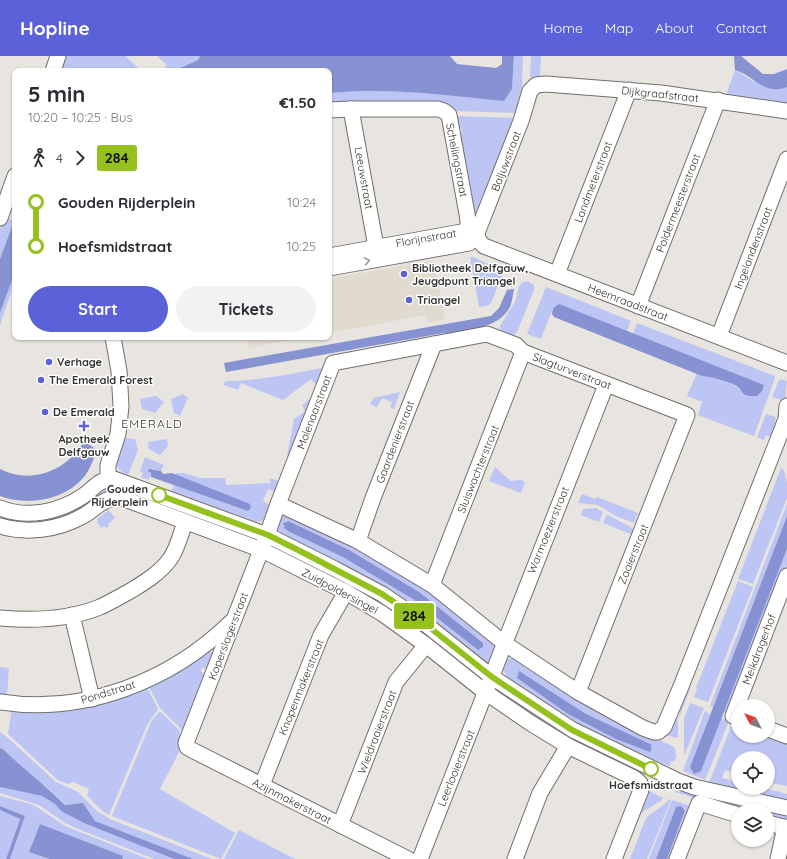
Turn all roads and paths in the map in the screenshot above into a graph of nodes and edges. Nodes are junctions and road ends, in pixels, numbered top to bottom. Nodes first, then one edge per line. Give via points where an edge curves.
1 (58, 56) edge
2 (54, 68) edge
3 (533, 88) joint
4 (629, 90) junction
5 (718, 100) junction
6 (351, 108) junction
7 (332, 110) edge
8 (787, 111) edge
9 (787, 159) edge
10 (12, 184) edge
11 (0, 218) edge
12 (472, 232) junction
13 (376, 247) junction
14 (332, 261) edge
15 (332, 262) edge
16 (557, 274) junction
17 (638, 306) junction
18 (718, 336) junction
19 (114, 340) edge
20 (434, 344) junction
21 (523, 352) junction
22 (787, 363) edge
23 (606, 385) junction
24 (787, 406) edge
25 (688, 415) joint
26 (108, 479) junction
27 (278, 504) junction
28 (0, 508) edge
29 (185, 522) junction
30 (0, 526) edge
31 (268, 535) junction
32 (358, 541) junction
33 (262, 550) junction
34 (787, 576) edge
35 (432, 585) junction
36 (346, 592) junction
37 (72, 615) junction
38 (0, 618) edge
39 (235, 618) junction
40 (504, 643) junction
41 (206, 644) junction
42 (426, 645) junction
43 (219, 658) junction
44 (492, 677) junction
45 (485, 692) junction
46 (578, 692) junction
47 (92, 699) junction
48 (740, 699) edge
49 (0, 702) edge
50 (775, 732) edge
51 (188, 736) joint
52 (787, 736) edge
53 (568, 746) junction
54 (262, 785) junction
55 (787, 808) edge
56 (731, 813) edge
57 (340, 825) junction
58 (775, 825) edge
59 (786, 827) edge
60 (408, 859) edge
61 (420, 859) edge
62 (515, 859) edge
63 (614, 859) edge
64 (677, 859) edge
65 (778, 859) edge

1 - 2 street
3 - 4 street, Dijkgraafstraat via 546,84
3 - 12 street, Baljuwstraat
4 - 5 street, Dijkgraafstraat
4 - 16 street, Landmeterstraat
5 - 8 street, Dijkgraafstraat
5 - 17 street, Poldermeesterstraat
6 - 7 street, Schellingstraat
6 - 12 street, Schellingstraat via 438,109 449,115
6 - 13 street, Leeuwstraat
9 - 18 street, Ingelandenstraat
10 - 11 street
12 - 13 street, Florijnstraat
15 -> 12 street, Florijnstraat via 469,243
12 - 16 street, Heemraadstraat via 484,246
13 - 14 street, Florijnstraat
16 - 17 street, Heemraadstraat
17 - 18 street, Heemraadstraat
18 - 22 street, Heemraadstraat
19 - 26 street via 119,370 121,406 118,434 108,465
20 - 21 street, Slagturverstraat via 486,334 516,345
20 - 27 street, Molenaarstraat via 333,363
20 - 32 street, Gaardenierstraat
21 - 23 street, Slagturverstraat
21 - 35 street, Sluiswachterstraat
23 - 25 street, Slagturverstraat
23 - 40 street, Warmoezierstraat
24 - 46 street via 786,418 664,727 658,732 643,728
25 - 46 street, Zaaierstraat
26 - 28 street via 98,483 84,496 55,510 23,513
26 - 31 street, Zuidpoldersingel via 133,485
27 - 31 street, Molenaarstraat
27 - 32 street
29 - 30 street, Zuidpoldersingel via 122,498 111,498 83,516 54,528 27,530
29 - 33 street, Zuidpoldersingel
29 - 37 street via 170,559 157,572 142,584 99,607
31 - 33 street, Koperslagerstraat
31 - 44 street, Zuidpoldersingel via 382,594 419,619
32 - 35 street
33 - 36 street, Zuidpoldersingel
33 - 39 street, Koperslagerstraat
34 - 48 street, Melkdragerhof
35 - 40 street
36 - 42 street, Zuidpoldersingel via 383,614
36 - 54 street, Knopenmakerstraat via 321,635
37 - 38 street via 49,619
37 - 47 street
39 - 41 street, Pondstraat
39 - 43 street, Koperslagerstraat
40 - 44 street, Warmoezierstraat
40 - 46 street
41 - 43 street via 213,647
41 - 47 street, Pondstraat via 163,672 125,689
42 - 45 street, Zuidpoldersingel
42 - 57 street, Wieldraaierstraat via 396,682
43 - 51 street, Koperslagerstraat
44 - 45 street, Leerlooierstraat
44 - 55 street, Zuidpoldersingel via 572,730 665,776 694,786
45 - 53 street, Zuidpoldersingel
45 - 61 street, Leerlooierstraat
47 - 49 street, Pondstraat via 44,705
50 - 52 street
51 - 54 street, Azijnmakerstraat via 187,747
53 - 62 street via 540,794
53 - 63 street, Zuidpoldersingel via 640,783 641,790
54 - 57 street, Azijnmakerstraat
56 - 64 street via 699,803
57 - 60 street, Azijnmakerstraat
58 - 59 street
59 - 65 street

